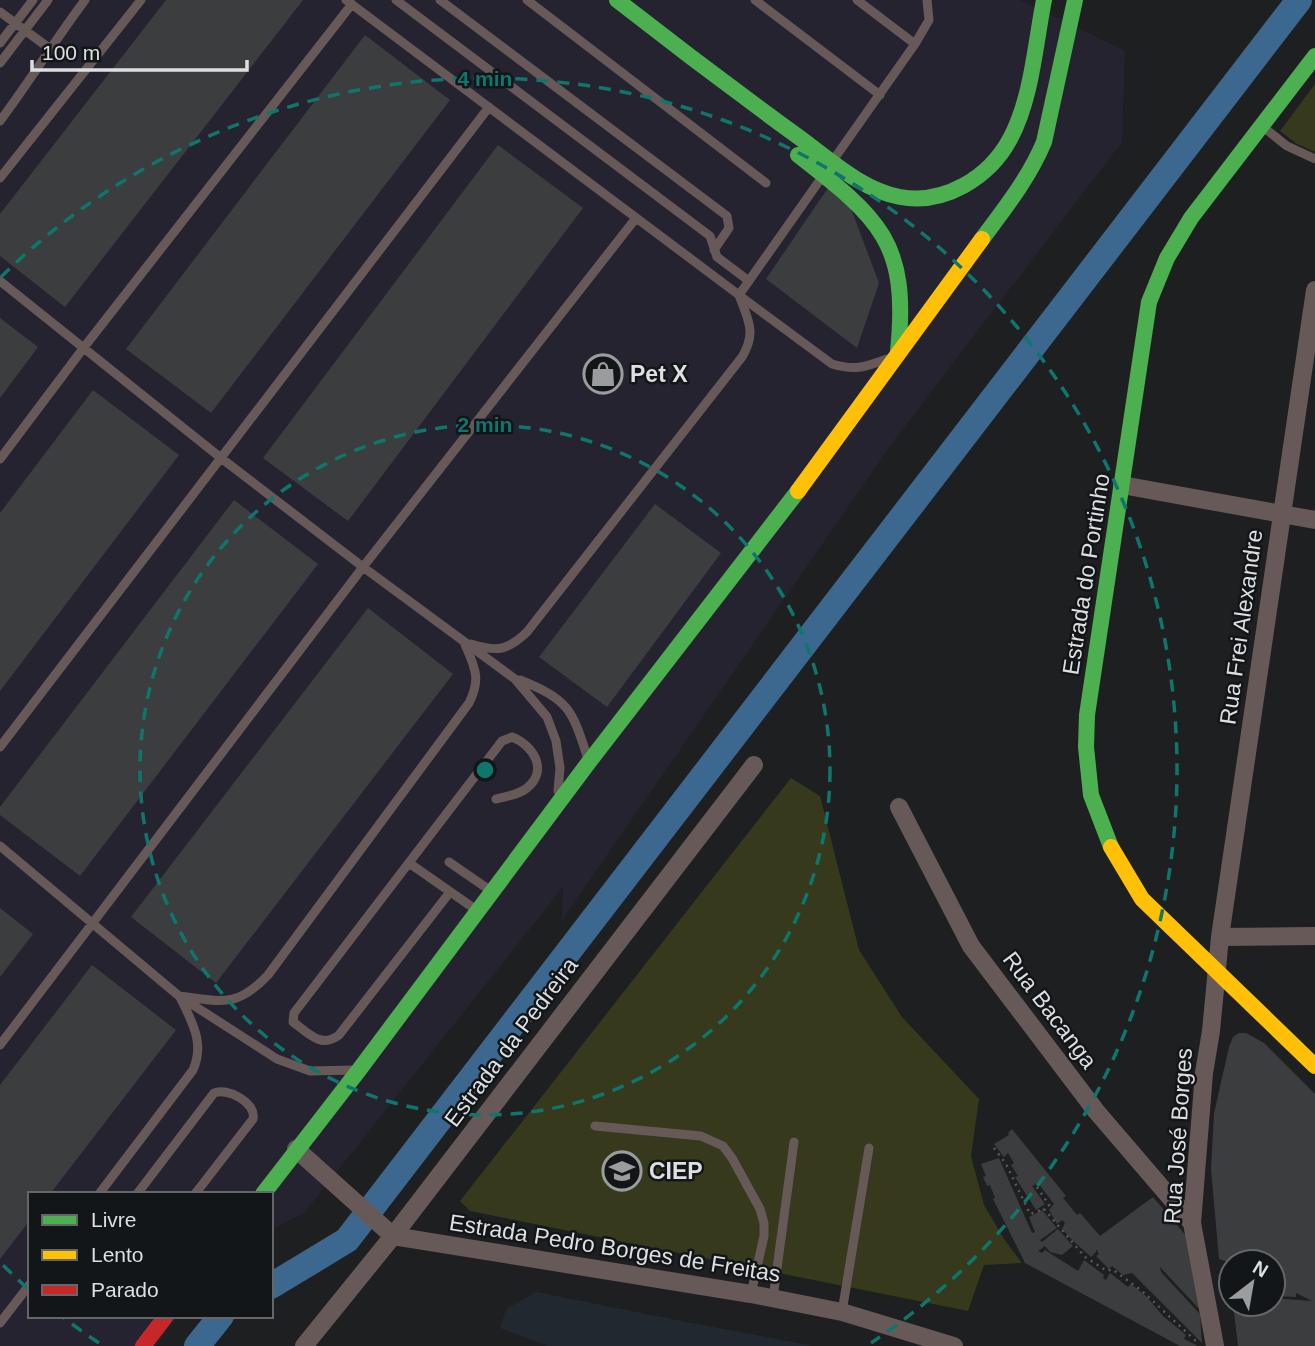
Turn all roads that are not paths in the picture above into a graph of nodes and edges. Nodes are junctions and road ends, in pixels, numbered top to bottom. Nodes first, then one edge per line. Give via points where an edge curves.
1 (33, 0) edge
2 (48, 0) edge
3 (85, 0) edge
4 (141, 0) edge
5 (396, 0) edge
6 (440, 0) edge
7 (527, 0) edge
8 (617, 0) edge
9 (755, 0) edge
10 (857, 0) edge
11 (927, 0) edge
12 (1044, 0) edge
13 (1075, 0) edge
14 (349, 2) edge
15 (0, 12) edge
16 (15, 23) junction
17 (26, 30) junction
18 (0, 43) edge
19 (915, 44) junction
20 (49, 48) junction
21 (1315, 56) edge
22 (0, 63) edge
23 (723, 83) junction
24 (880, 95) junction
25 (489, 107) junction
26 (0, 121) edge
27 (1261, 126) junction
28 (1315, 159) edge
29 (833, 161) junction
30 (823, 175) junction
31 (0, 178) edge
32 (766, 183) dead end
33 (636, 218) junction
34 (714, 250) junction
35 (0, 281) edge
36 (748, 281) junction
37 (1315, 290) edge
38 (739, 295) junction
39 (85, 346) junction
40 (897, 354) junction
41 (221, 457) junction
42 (0, 459) edge
43 (1122, 485) junction
44 (1282, 515) junction
45 (1315, 520) edge
46 (363, 567) junction
47 (464, 641) junction
48 (515, 678) junction
49 (0, 747) edge
50 (589, 762) junction
51 (754, 765) dead end
52 (496, 799) dead end
53 (557, 804) junction
54 (899, 807) dead end
55 (0, 846) edge
56 (449, 862) dead end
57 (409, 863) junction
58 (492, 891) junction
59 (450, 892) junction
60 (477, 910) junction
61 (93, 923) junction
62 (1315, 936) edge
63 (1220, 937) junction
64 (1218, 971) junction
65 (179, 996) junction
66 (0, 1045) edge
67 (1315, 1066) edge
68 (359, 1070) junction
69 (595, 1126) dead end
70 (794, 1142) dead end
71 (869, 1148) dead end
72 (296, 1149) junction
73 (101, 1192) edge
74 (139, 1192) edge
75 (197, 1192) edge
76 (264, 1192) edge
77 (1192, 1223) junction
78 (393, 1236) junction
79 (28, 1287) edge
80 (751, 1294) junction
81 (773, 1298) junction
82 (842, 1312) junction
83 (164, 1318) edge
84 (0, 1323) edge
85 (945, 1344) edge
86 (143, 1346) edge
87 (304, 1346) edge
88 (1215, 1346) edge

1 - 16 lane
2 - 17 lane
3 - 20 lane
4 - 31 lane
5 - 34 lane via 710,236
6 - 34 lane via 727,216 729,228
7 - 32 lane
8 - 23 street
9 - 24 lane
10 - 19 lane
11 - 19 lane via 929,20
12 - 29 street via 1026,90 1010,140 973,182 949,194 900,197 880,191
13 - 40 street via 1044,142 1035,163
14 - 25 lane
14 - 39 lane
15 - 16 lane
16 - 17 lane
16 - 18 lane
17 - 20 lane
17 - 22 lane
19 - 24 lane
20 - 26 lane
21 - 27 street, Estrada do Portinho
23 - 29 street
23 - 30 street via 744,112
24 - 29 lane
25 - 33 lane
25 - 41 lane
27 - 28 lane via 1287,146
27 - 43 street, Estrada do Portinho via 1191,218 1157,275
29 - 30 lane
30 - 36 lane
30 - 40 street via 870,218 890,249 901,308
33 - 38 lane
33 - 46 lane
34 - 36 lane
35 - 39 lane
36 - 38 lane
37 - 44 street, Rua Frei Alexandre
38 - 40 lane via 832,364 865,367
38 - 47 lane via 751,326 747,349 527,632 501,649
39 - 41 lane
39 - 42 lane
40 - 50 street via 794,497
41 - 46 lane
41 - 49 lane
43 - 44 street
43 - 64 street, Estrada do Portinho via 1087,715 1091,795 1115,856 1142,898
44 - 45 street
44 - 63 street, Rua Frei Alexandre
46 - 47 lane
46 - 61 lane
47 - 48 lane
47 - 65 lane via 477,677 477,689 469,703 268,975 244,996 228,1002
48 - 50 lane via 551,694 569,709
48 - 53 lane via 547,717 556,741
50 - 53 street
51 - 78 street, Estrada da Pedreira
52 - 57 lane via 524,790 537,772 533,751 512,737 502,741
53 - 58 street
54 - 77 street, Rua Bacanga via 971,946 1096,1111
55 - 61 lane
56 - 58 lane
57 - 59 lane
57 - 59 lane via 294,1013 293,1022 314,1038 327,1042 339,1035
58 - 60 street
59 - 60 lane
60 - 68 street
61 - 65 lane
61 - 66 lane
62 - 63 street
63 - 64 street, Rua Frei Alexandre
64 - 67 street, Estrada do Portinho
64 - 77 street, Rua José Borges
65 - 68 lane via 293,1067
65 - 73 lane via 195,1028 198,1059
68 - 72 street
69 - 80 lane via 701,1136 723,1146 764,1223
70 - 81 lane
71 - 82 lane
72 - 76 street
72 - 78 street
74 - 75 lane via 218,1090 252,1108 253,1119
77 - 88 street, Rua José Borges
78 - 80 street, Estrada Pedro Borges de Freitas
78 - 87 street, Estrada da Pedreira
79 - 84 lane
80 - 81 street, Estrada Pedro Borges de Freitas
81 - 82 street, Estrada Pedro Borges de Freitas
82 - 85 street, Estrada Pedro Borges de Freitas
83 - 86 street

